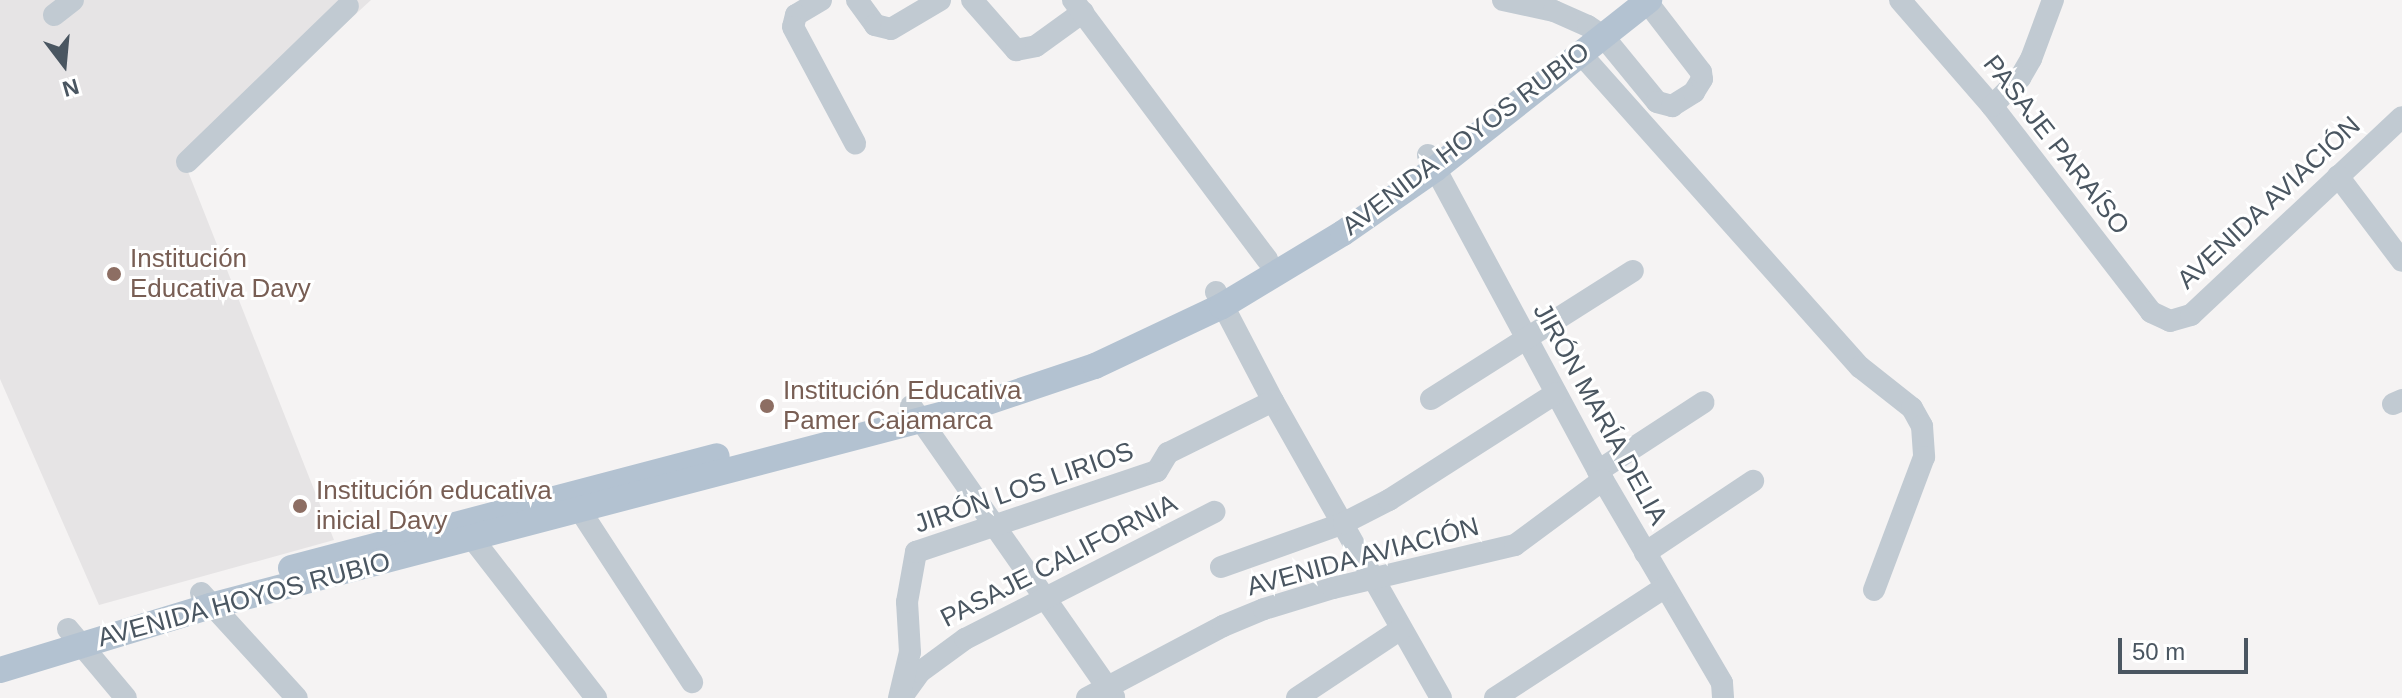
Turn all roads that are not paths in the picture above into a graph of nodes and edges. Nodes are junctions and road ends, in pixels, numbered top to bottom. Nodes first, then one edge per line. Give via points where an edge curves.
1 (73, 0) edge
2 (821, 0) edge
3 (857, 0) edge
4 (940, 0) edge
5 (972, 0) edge
6 (1503, 0) edge
7 (1900, 0) edge
8 (2053, 0) edge
9 (1639, 1) edge
10 (348, 6) dead end
11 (1078, 6) edge
12 (54, 15) dead end
13 (1596, 31) junction
14 (1580, 53) junction
15 (1992, 106) junction
16 (2401, 120) edge
17 (855, 143) dead end
18 (187, 162) dead end
19 (1432, 162) junction
20 (2338, 176) junction
21 (1267, 259) junction
22 (2402, 261) edge
23 (1633, 271) dead end
24 (1219, 299) junction
25 (2170, 321) joint
26 (1527, 338) junction
27 (1556, 393) junction
28 (1431, 399) dead end
29 (1273, 401) junction
30 (1704, 402) dead end
31 (916, 413) junction
32 (1600, 476) junction
33 (1753, 481) dead end
34 (575, 502) junction
35 (1214, 512) dead end
36 (1344, 523) junction
37 (993, 524) junction
38 (467, 531) junction
39 (1645, 553) junction
40 (1221, 567) dead end
41 (1372, 579) junction
42 (1664, 588) junction
43 (1874, 590) dead end
44 (1044, 595) junction
45 (206, 599) junction
46 (1401, 629) junction
47 (72, 636) junction
48 (0, 652) edge
49 (0, 670) edge
50 (692, 682) dead end
51 (1103, 694) edge
52 (126, 698) edge
53 (297, 698) edge
54 (596, 698) edge
55 (900, 698) edge
56 (1297, 698) edge
57 (1441, 698) edge
58 (1495, 698) edge
59 (1723, 698) edge

1 - 12 street
2 - 17 street via 796,15 793,27
3 - 4 street via 875,25 891,29
5 - 11 street via 1016,50 1036,46
6 - 13 street via 1554,11
7 - 15 street, PASAJE PARAÍSO
8 - 15 street via 2031,59
9 - 13 main road, AVENIDA HOYOS RUBIO
9 - 13 street via 1701,72 1699,85 1678,104 1657,102
10 - 18 street
11 - 21 street
13 - 14 main road, AVENIDA HOYOS RUBIO
13 - 19 main road, AVENIDA HOYOS RUBIO
14 - 19 main road, AVENIDA HOYOS RUBIO
14 - 43 street via 1860,367 1912,408 1922,426 1924,457
15 - 25 street, PASAJE PARAÍSO via 2151,312
16 - 20 street, AVENIDA AVIACIÓN
19 - 21 main road, AVENIDA HOYOS RUBIO
19 - 24 main road, AVENIDA HOYOS RUBIO via 1343,233
19 - 26 street, JIRÓN MARÍA DELIA
20 - 22 street
20 - 25 street, AVENIDA AVIACIÓN via 2191,315
21 - 24 main road, AVENIDA HOYOS RUBIO
23 - 26 street
24 - 29 street
24 - 31 main road, AVENIDA HOYOS RUBIO via 1095,366
26 - 27 street, JIRÓN MARÍA DELIA
26 - 28 street
27 - 32 street, JIRÓN MARÍA DELIA
27 - 36 street via 1409,488
29 - 36 street
29 - 37 street, JIRÓN LOS LIRIOS via 1168,453 1157,471
30 - 32 street, AVENIDA AVIACIÓN
31 - 34 main road, AVENIDA HOYOS RUBIO
31 - 37 street
32 - 39 street, JIRÓN MARÍA DELIA
32 - 41 street, AVENIDA AVIACIÓN via 1524,542
33 - 39 street
34 - 38 main road, AVENIDA HOYOS RUBIO
34 - 50 street
35 - 44 street, PASAJE CALIFORNIA
36 - 40 street
36 - 41 street
37 - 44 street
37 - 55 street, JIRÓN LOS LIRIOS via 914,556 907,602 910,652
38 - 45 main road, AVENIDA HOYOS RUBIO
38 - 54 street
39 - 42 street, JIRÓN MARÍA DELIA
41 - 46 street
41 - 51 street, AVENIDA AVIACIÓN via 1223,626
42 - 58 street
42 - 59 street, JIRÓN MARÍA DELIA via 1722,683
44 - 51 street
44 - 55 street, PASAJE CALIFORNIA via 938,656
45 - 47 main road, AVENIDA HOYOS RUBIO
45 - 53 street
46 - 56 street
46 - 57 street
47 - 48 main road, AVENIDA HOYOS RUBIO
47 - 49 main road, AVENIDA HOYOS RUBIO
47 - 52 street

